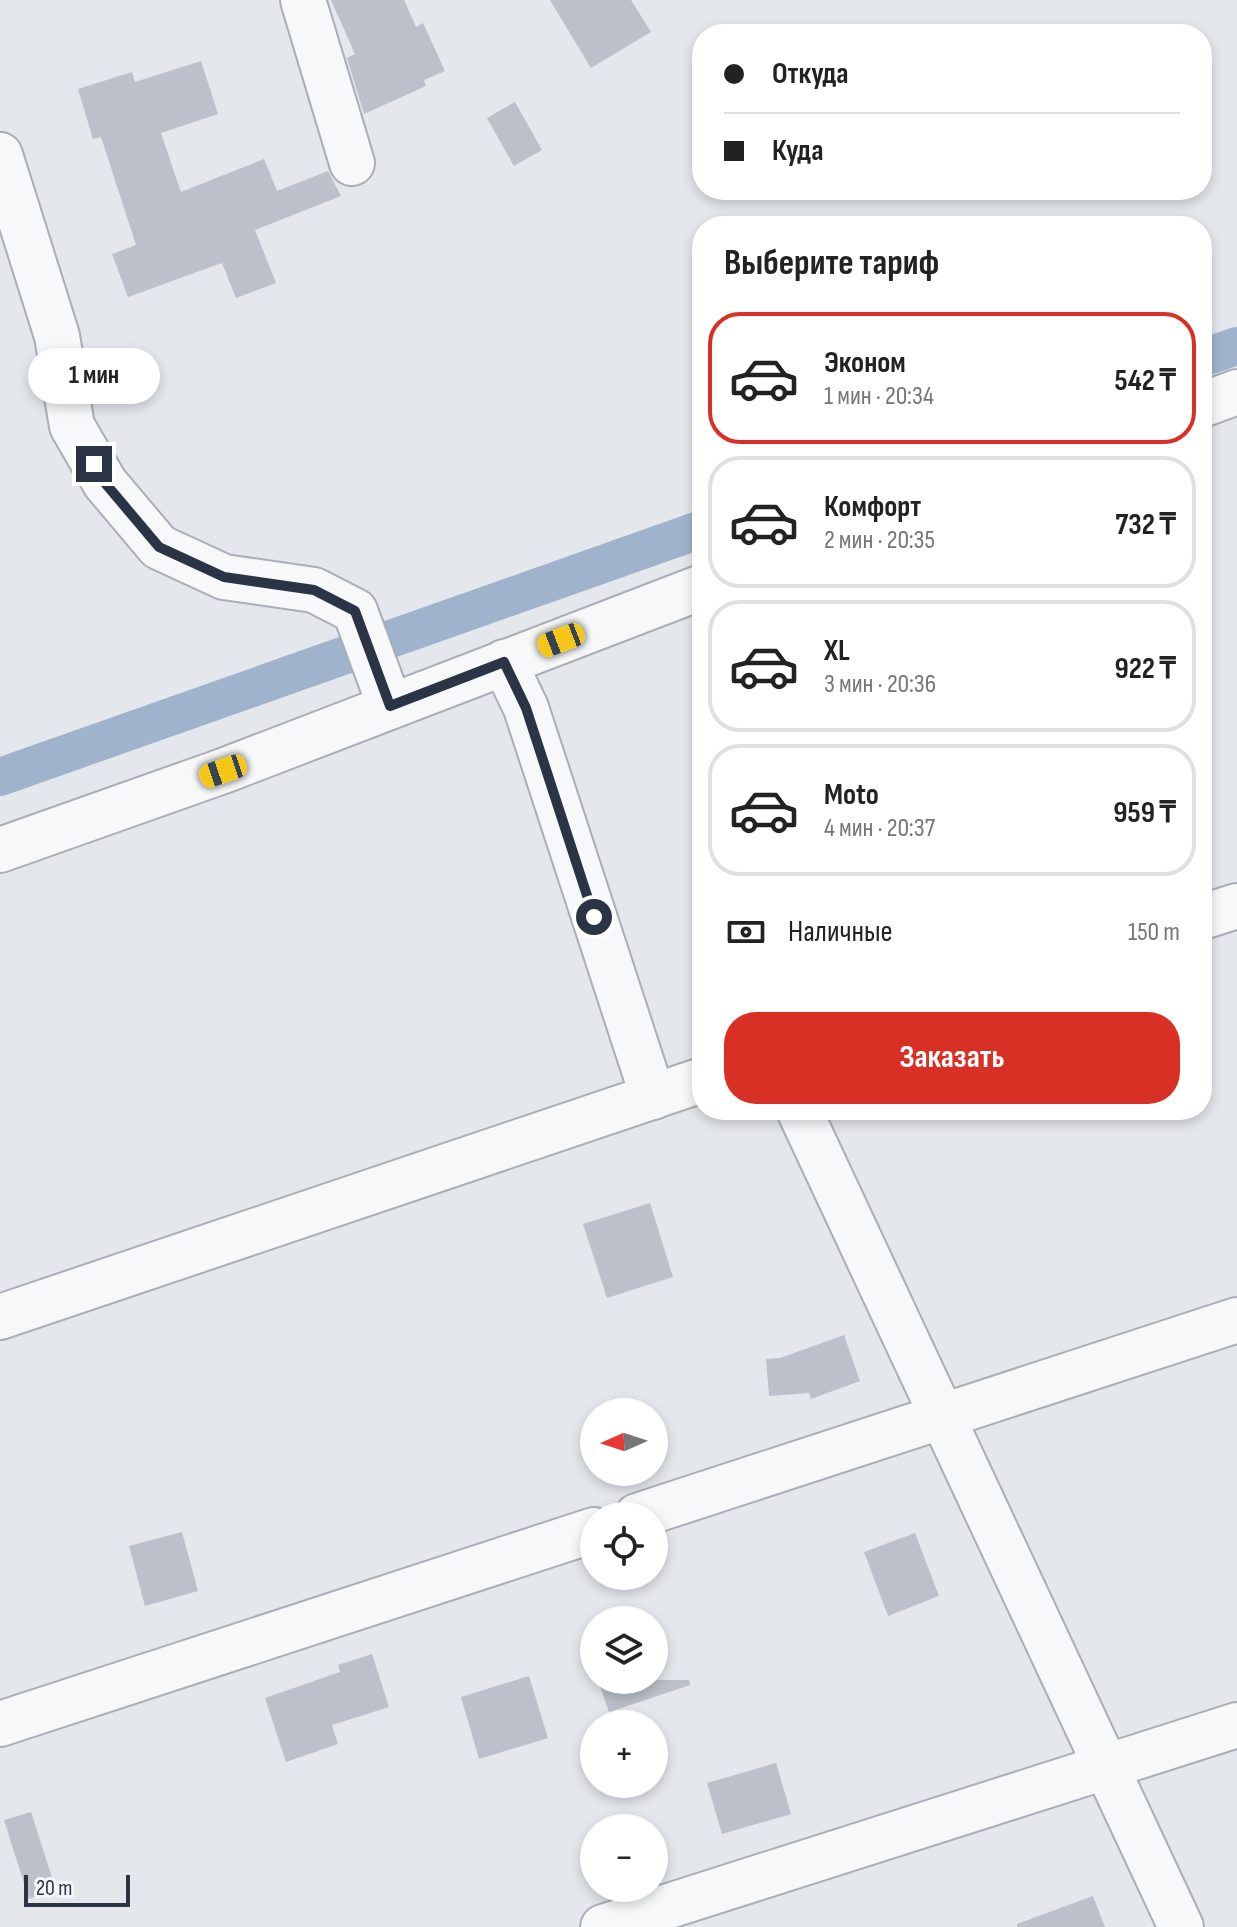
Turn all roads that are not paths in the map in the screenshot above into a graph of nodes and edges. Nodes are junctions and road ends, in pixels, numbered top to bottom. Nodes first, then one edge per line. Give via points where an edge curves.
1 (303, 0) edge
2 (0, 155) edge
3 (352, 163) dead end
4 (1237, 392) edge
5 (1212, 401) edge
6 (692, 591) edge
7 (504, 662) junction
8 (385, 689) junction
9 (0, 850) edge
10 (1237, 906) edge
11 (1212, 914) edge
12 (692, 1083) edge
13 (653, 1097) junction
14 (804, 1120) edge
15 (0, 1317) edge
16 (1237, 1320) edge
17 (942, 1416) junction
18 (668, 1506) edge
19 (580, 1535) edge
20 (0, 1724) edge
21 (1237, 1725) edge
22 (1106, 1766) junction
23 (603, 1927) edge
24 (1181, 1927) edge

1 - 3 street
2 - 8 street via 57,336 72,426 105,483 159,547 224,577 314,590 355,611
4 - 5 street
6 - 7 street
7 - 8 street
7 - 13 street via 526,708
8 - 9 street via 223,771
10 - 11 street
12 - 13 street
13 - 15 street
14 - 17 street
16 - 17 street
17 - 18 street
17 - 22 street
19 - 20 street
21 - 22 street
22 - 23 street
22 - 24 street

